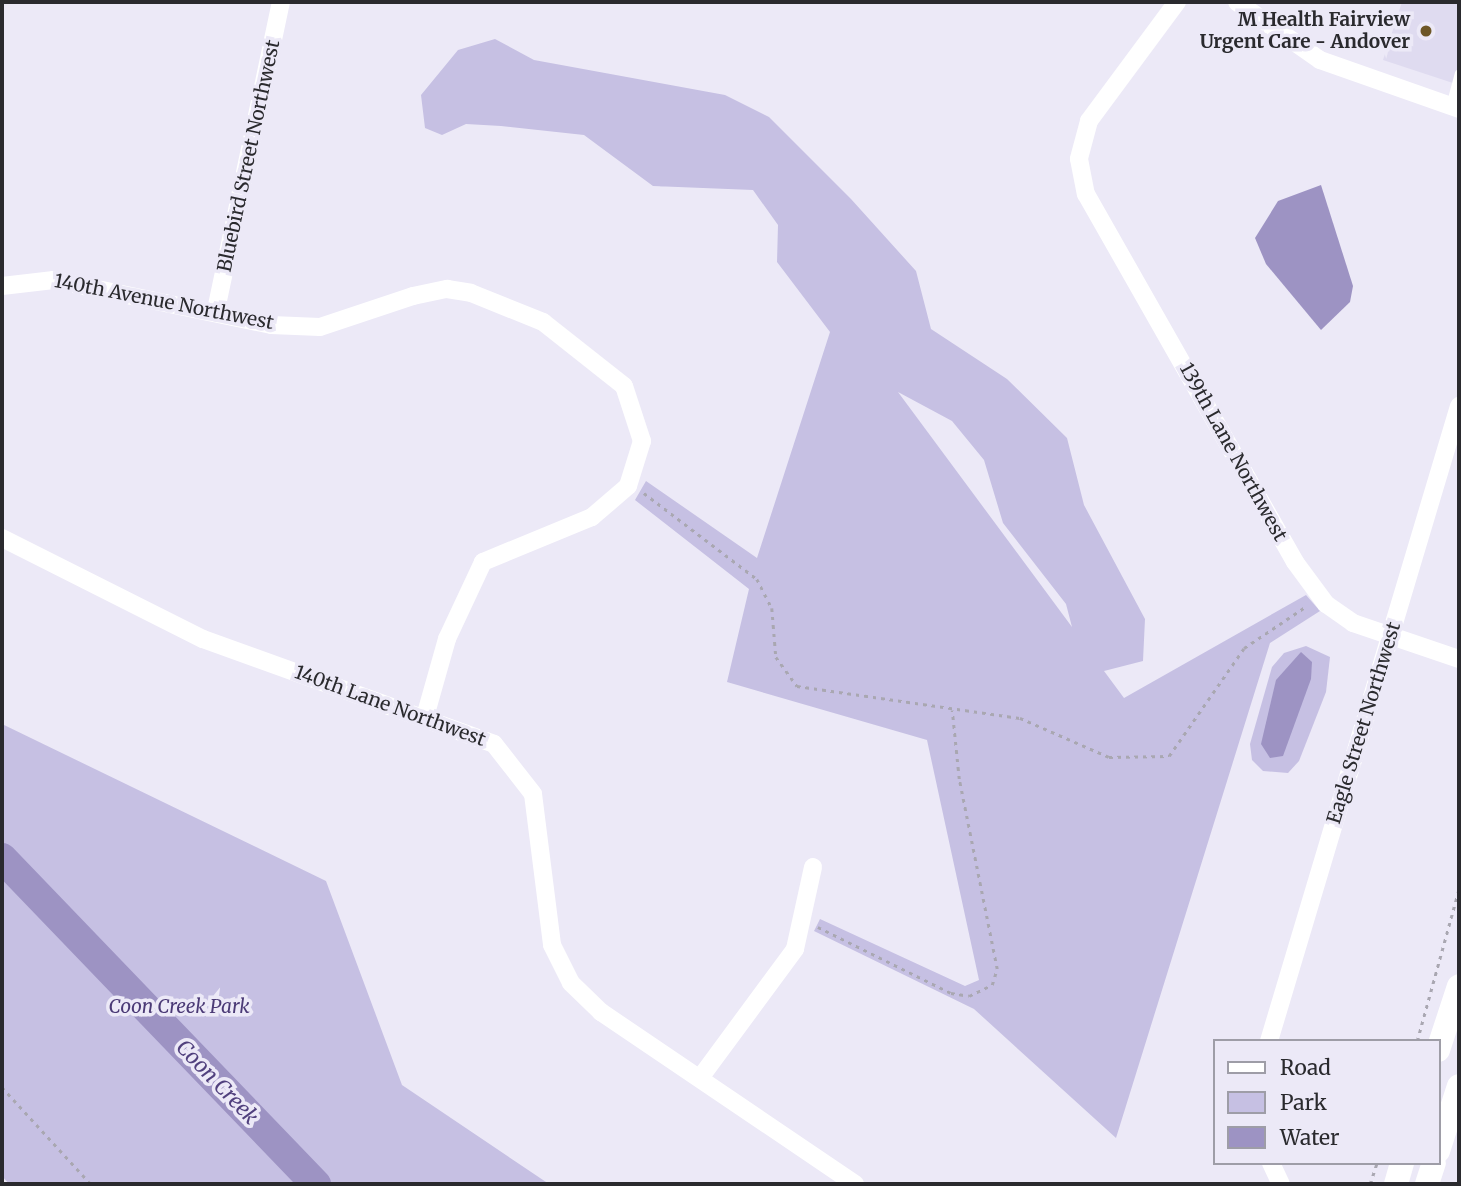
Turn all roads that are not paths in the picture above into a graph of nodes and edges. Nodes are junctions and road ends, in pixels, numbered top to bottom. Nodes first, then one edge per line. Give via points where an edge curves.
1 (281, 2) edge
2 (1177, 2) edge
3 (1237, 2) edge
4 (1459, 74) edge
5 (1455, 107) edge
6 (2, 286) edge
7 (216, 310) junction
8 (1459, 405) edge
9 (2, 538) edge
10 (1389, 637) junction
11 (1459, 659) edge
12 (425, 717) junction
13 (813, 867) dead end
14 (1459, 986) edge
15 (1270, 1039) edge
16 (1440, 1044) edge
17 (700, 1078) junction
18 (1459, 1086) edge
19 (1440, 1145) edge
20 (1272, 1165) edge
21 (1401, 1165) edge
22 (1433, 1165) edge
23 (855, 1184) edge
24 (1281, 1184) edge
25 (1396, 1184) edge
26 (1427, 1184) edge

1 - 7 street, Bluebird Street Northwest
2 - 10 street, 139th Lane Northwest via 1089,121 1081,168 1111,240 1295,562 1326,604
3 - 5 street via 1320,60
4 - 5 lane
6 - 7 street, 140th Avenue Northwest via 54,280
7 - 12 street, 140th Avenue Northwest via 271,325 320,327 447,289 493,300 543,322 624,386 642,441 631,478 592,517 483,562 447,639
8 - 10 street, Eagle Street Northwest
9 - 12 street, 140th Lane Northwest via 203,639
10 - 11 street, 139th Lane Northwest
10 - 15 street, Eagle Street Northwest
12 - 17 street, 140th Lane Northwest via 494,744 533,794 552,945 570,983 601,1012
13 - 17 street via 805,921 786,965
14 - 16 main road
17 - 23 street, 140th Lane Northwest
18 - 19 main road
20 - 24 street
21 - 25 main road
22 - 26 main road

